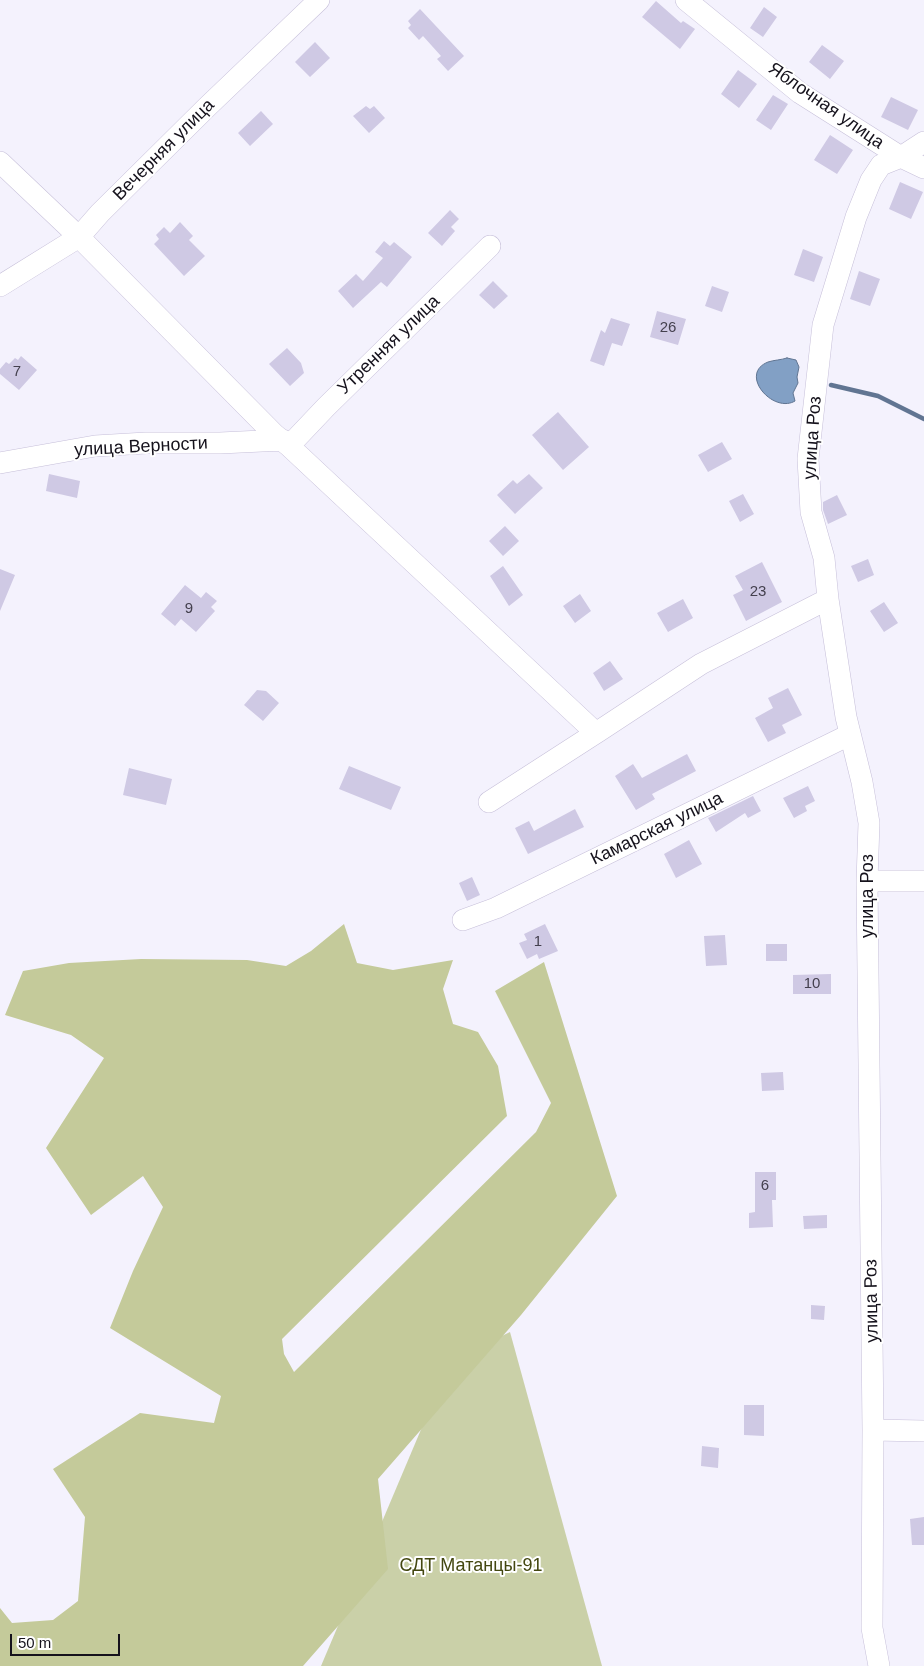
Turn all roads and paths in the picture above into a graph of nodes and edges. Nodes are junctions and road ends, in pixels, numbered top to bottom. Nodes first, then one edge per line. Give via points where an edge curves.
1 (319, 0) edge
2 (686, 0) edge
3 (924, 142) edge
4 (901, 158) junction
5 (0, 162) edge
6 (924, 168) edge
7 (79, 237) junction
8 (490, 246) dead end
9 (0, 286) edge
10 (286, 443) junction
11 (0, 462) edge
12 (828, 599) junction
13 (596, 732) junction
14 (849, 735) junction
15 (489, 802) dead end
16 (867, 881) junction
17 (924, 881) edge
18 (464, 920) dead end
19 (873, 1430) junction
20 (924, 1431) edge
21 (878, 1666) edge

1 - 7 street, Вечерняя улица via 207,107
2 - 4 street, Яблочная улица via 800,93
3 - 4 street, улица Роз
4 - 6 street, Яблочная улица
4 - 12 street, улица Роз via 882,165 871,180 856,217 823,325 808,459 811,512 824,558
5 - 7 street
7 - 9 street, Вечерняя улица
7 - 10 street
8 - 10 street, Утренняя улица
10 - 11 street, улица Верности via 95,446
10 - 13 street
12 - 13 street via 701,664
12 - 14 street, улица Роз
13 - 15 street
14 - 16 street, улица Роз via 869,822
14 - 18 street, Камарская улица
16 - 17 street
16 - 19 street, улица Роз
19 - 20 street
19 - 21 street, улица Роз via 872,1628

